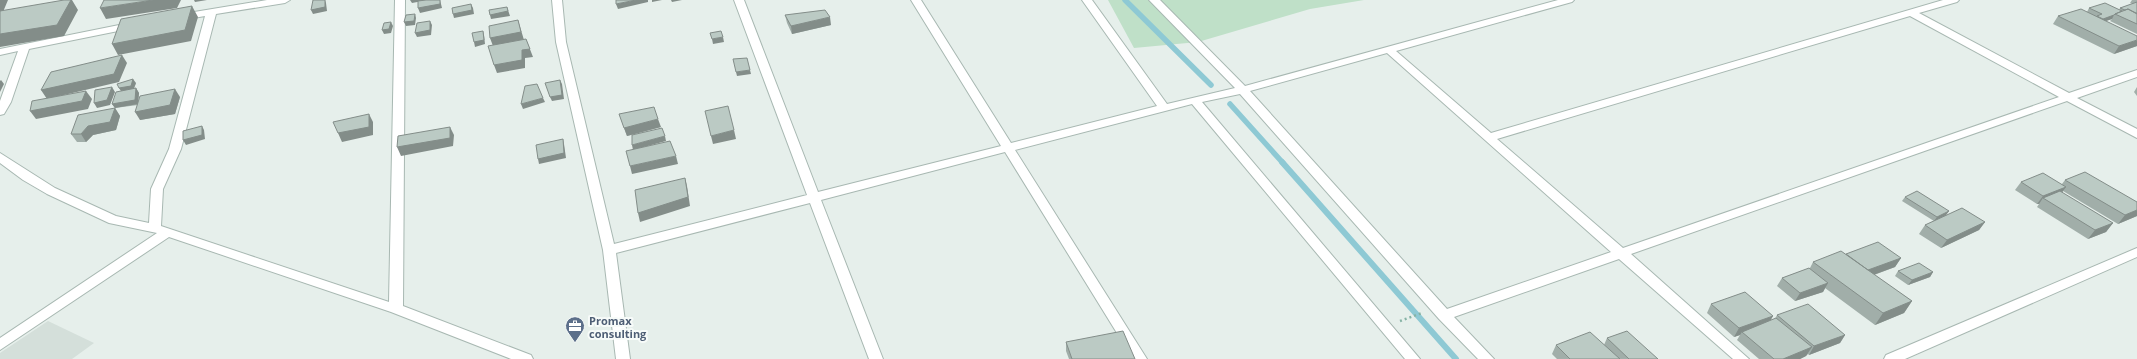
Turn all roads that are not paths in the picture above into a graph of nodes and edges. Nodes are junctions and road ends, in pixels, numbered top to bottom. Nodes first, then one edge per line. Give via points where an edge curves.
1 (285, 0) edge
2 (400, 0) edge
3 (557, 0) edge
4 (739, 0) edge
5 (916, 0) edge
6 (1087, 0) edge
7 (1154, 0) edge
8 (1568, 0) edge
9 (1954, 0) edge
10 (1932, 2) edge
11 (211, 13) junction
12 (1911, 13) junction
13 (170, 19) edge
14 (142, 24) edge
15 (25, 47) junction
16 (1388, 49) junction
17 (0, 52) edge
18 (2137, 73) edge
19 (1243, 90) junction
20 (2069, 98) junction
21 (1195, 100) junction
22 (1164, 108) junction
23 (0, 112) edge
24 (2137, 134) edge
25 (1490, 137) junction
26 (1010, 147) junction
27 (0, 157) edge
28 (814, 197) junction
29 (161, 231) junction
30 (608, 250) junction
31 (2137, 252) edge
32 (1622, 254) junction
33 (396, 310) junction
34 (1444, 315) junction
35 (0, 345) edge
36 (526, 359) edge
37 (624, 359) edge
38 (876, 359) edge
39 (1140, 359) edge
40 (1413, 359) edge
41 (1487, 359) edge
42 (1742, 359) edge
43 (1891, 359) edge

1 - 11 street
2 - 33 street
3 - 30 street via 560,42 583,132
4 - 28 street
5 - 26 street
6 - 22 street
7 - 19 street
8 - 16 street
9 - 10 street
10 - 12 street
11 - 13 street
11 - 29 street via 175,149 157,189
12 - 20 street
12 - 25 street
14 - 15 street
15 - 17 street
15 - 23 street via 6,102
16 - 19 street
16 - 25 street
18 - 20 street
19 - 21 street
19 - 34 street
20 - 24 street
20 - 32 street
21 - 22 street
21 - 40 street
22 - 26 street
25 - 32 street
26 - 28 street
26 - 39 street via 1100,298
27 - 29 street via 51,191 113,220
28 - 30 street
28 - 38 street
29 - 33 street
29 - 35 street
30 - 37 street
31 - 43 street
32 - 34 street
32 - 42 street
33 - 36 street
34 - 41 street

